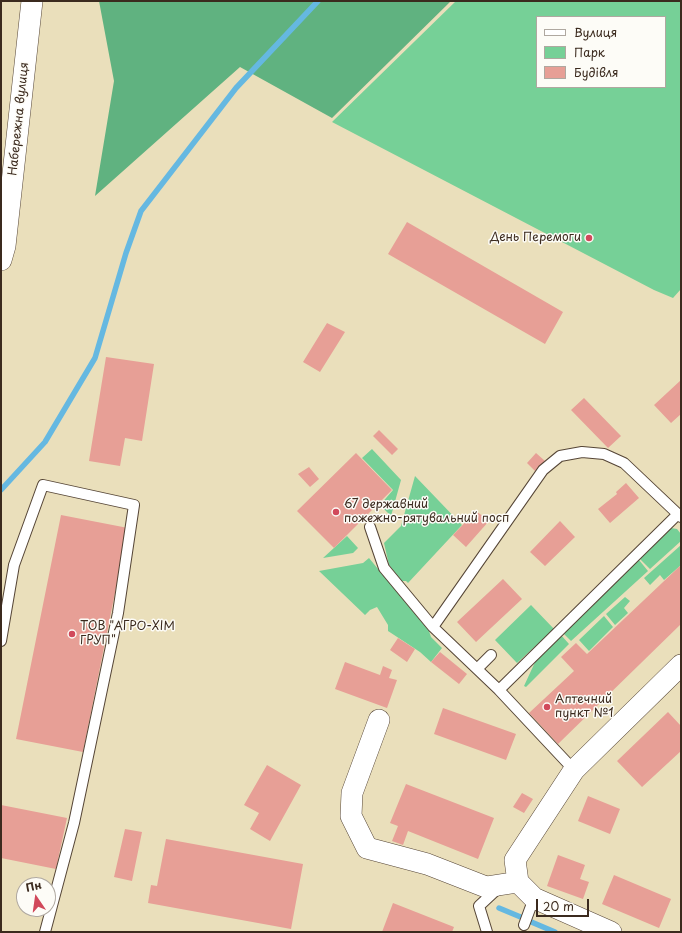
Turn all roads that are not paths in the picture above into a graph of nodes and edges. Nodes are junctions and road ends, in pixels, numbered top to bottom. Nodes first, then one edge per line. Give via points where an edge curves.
1 (32, 1) edge
2 (1, 260) edge
3 (680, 515) edge
4 (370, 526) dead end
5 (434, 627) junction
6 (1, 641) edge
7 (491, 655) dead end
8 (681, 666) edge
9 (477, 669) junction
10 (499, 690) junction
11 (378, 720) dead end
12 (574, 770) junction
13 (518, 882) junction
14 (534, 898) junction
15 (524, 925) dead end
16 (45, 932) edge
17 (488, 932) edge
18 (611, 932) edge

1 - 2 street, Набережна вулиця via 5,246
3 - 5 lane via 624,464 604,454 582,452 560,456 543,470
3 - 10 lane
4 - 5 lane via 384,568
5 - 9 lane
6 - 16 lane via 14,565 43,485 134,505 118,613 74,823
7 - 9 lane
8 - 12 street
9 - 10 lane
10 - 12 lane
11 - 13 street via 352,793 352,816 367,848 427,864 486,887
12 - 13 street via 515,860
13 - 14 street
13 - 17 lane via 494,892 479,906
14 - 15 lane
14 - 18 street

